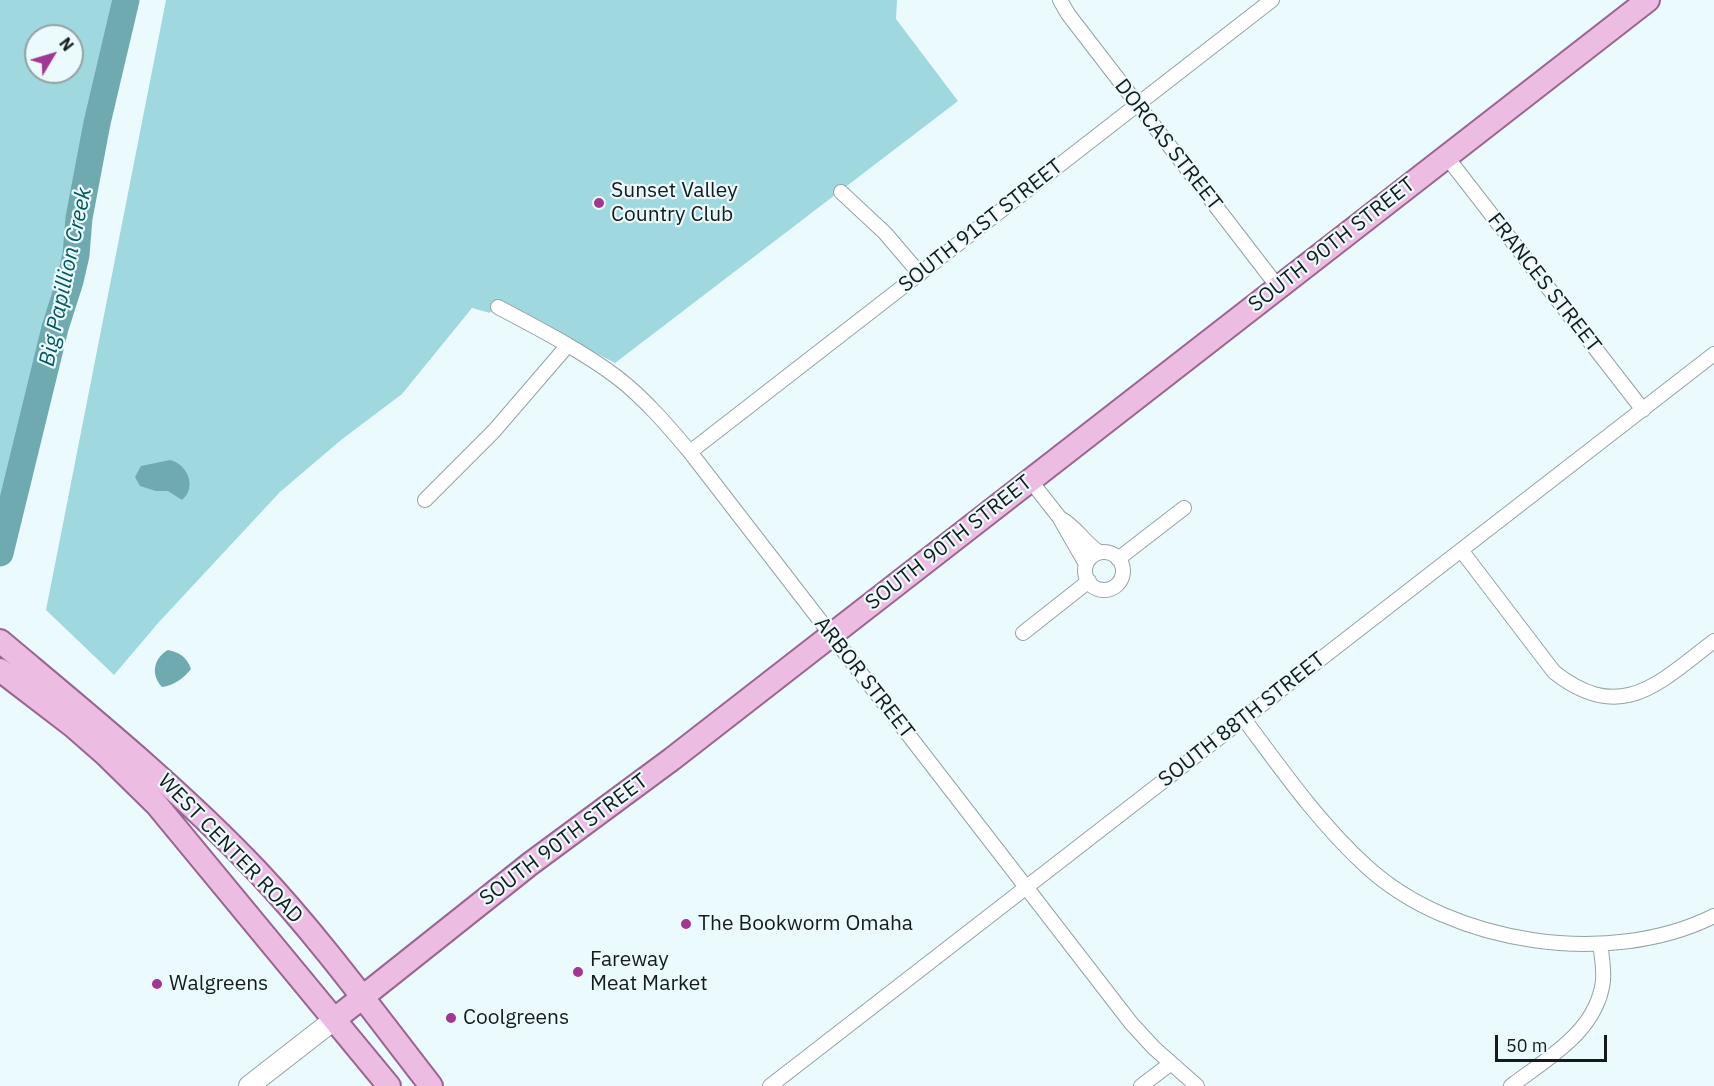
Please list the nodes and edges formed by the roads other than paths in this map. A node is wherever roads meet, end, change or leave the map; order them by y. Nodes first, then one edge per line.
1 (1060, 0) edge
2 (1272, 0) edge
3 (1647, 0) edge
4 (1137, 105) junction
5 (1446, 156) junction
6 (841, 192) dead end
7 (920, 274) junction
8 (1278, 287) junction
9 (498, 307) dead end
10 (568, 345) junction
11 (1714, 354) edge
12 (1642, 410) junction
13 (690, 452) junction
14 (1030, 480) junction
15 (425, 500) dead end
16 (1184, 508) dead end
17 (1059, 517) junction
18 (1461, 550) junction
19 (1099, 552) junction
20 (1118, 559) junction
21 (1086, 564) junction
22 (1089, 581) junction
23 (1023, 633) dead end
24 (831, 635) junction
25 (0, 641) edge
26 (1714, 641) edge
27 (0, 670) edge
28 (75, 716) junction
29 (1244, 719) junction
30 (1027, 886) junction
31 (1714, 916) edge
32 (1600, 944) junction
33 (362, 998) junction
34 (335, 1019) junction
35 (1170, 1064) junction
36 (249, 1086) edge
37 (389, 1086) edge
38 (431, 1086) edge
39 (770, 1086) edge
40 (1141, 1086) edge
41 (1197, 1086) edge
42 (1511, 1086) edge

1 - 4 street, DORCAS STREET
2 - 4 street, SOUTH 91ST STREET
3 - 5 main road, SOUTH 90TH STREET
4 - 7 street, SOUTH 91ST STREET
4 - 8 street, DORCAS STREET
5 - 8 main road, SOUTH 90TH STREET
5 - 12 street, FRANCES STREET
6 - 7 street
7 - 13 street, SOUTH 91ST STREET
8 - 14 main road, SOUTH 90TH STREET
9 - 10 street, ARBOR STREET
10 - 13 street, ARBOR STREET
10 - 15 street
11 - 12 street, SOUTH 88TH STREET
12 - 18 street, SOUTH 88TH STREET
13 - 24 street, ARBOR STREET
14 - 17 street
14 - 24 main road, SOUTH 90TH STREET
16 - 20 street
17 - 19 street
17 - 21 street
18 - 26 street
18 - 29 street, SOUTH 88TH STREET
19 - 20 street
19 - 21 street
20 - 22 street
21 - 22 street
22 - 23 street
24 - 30 street, ARBOR STREET
24 - 33 main road, SOUTH 90TH STREET
25 - 28 main road, WEST CENTER ROAD
27 - 28 main road, WEST CENTER ROAD
28 - 33 main road, WEST CENTER ROAD
28 - 34 main road, WEST CENTER ROAD
29 - 30 street, SOUTH 88TH STREET
29 - 32 street
30 - 35 street, ARBOR STREET
30 - 39 street, SOUTH 88TH STREET
31 - 32 street
32 - 42 street
33 - 34 main road, SOUTH 90TH STREET
33 - 38 main road, WEST CENTER ROAD
34 - 36 main road, SOUTH 90TH STREET
34 - 37 main road, WEST CENTER ROAD
35 - 40 street
35 - 41 street, ARBOR STREET

